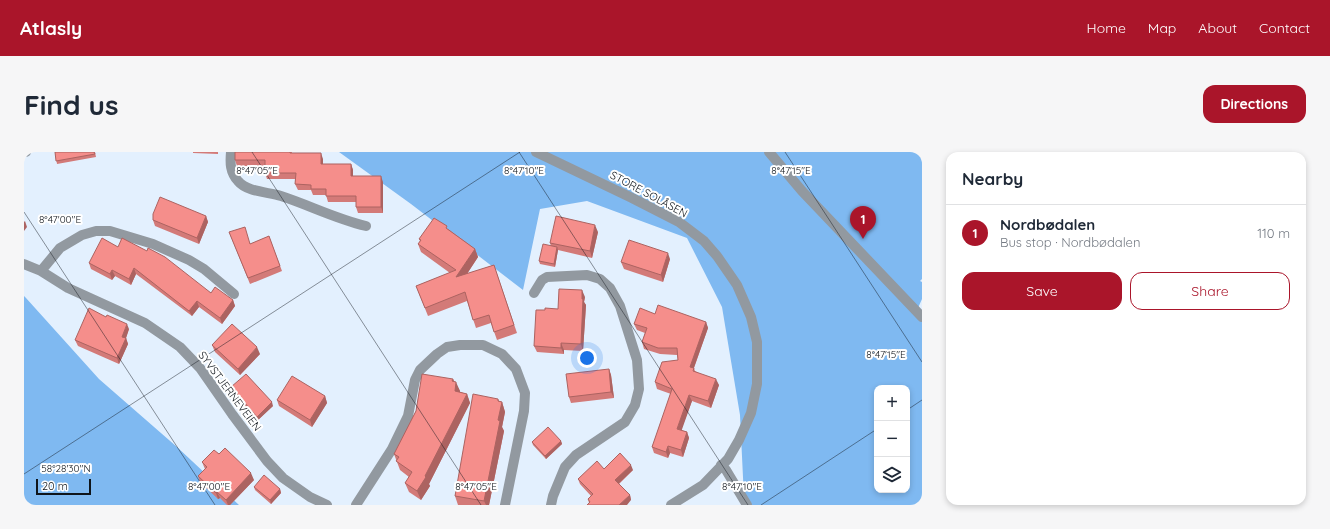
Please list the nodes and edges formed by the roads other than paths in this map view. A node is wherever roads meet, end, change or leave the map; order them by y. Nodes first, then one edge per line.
1 (231, 152) edge
2 (536, 152) edge
3 (769, 152) edge
4 (366, 226) dead end
5 (24, 264) edge
6 (40, 271) junction
7 (534, 293) dead end
8 (234, 294) dead end
9 (921, 313) edge
10 (722, 465) junction
11 (327, 505) edge
12 (356, 505) edge
13 (505, 505) edge
14 (551, 505) edge
15 (671, 505) edge
16 (747, 505) edge

1 - 4 street
2 - 10 street, STORE SOLÅSEN
3 - 9 street
5 - 6 street, SYVSTJERNEVEIEN
6 - 8 street
6 - 11 street, SYVSTJERNEVEIEN
7 - 14 street
10 - 15 street, STORE SOLÅSEN
10 - 16 street
12 - 13 street

